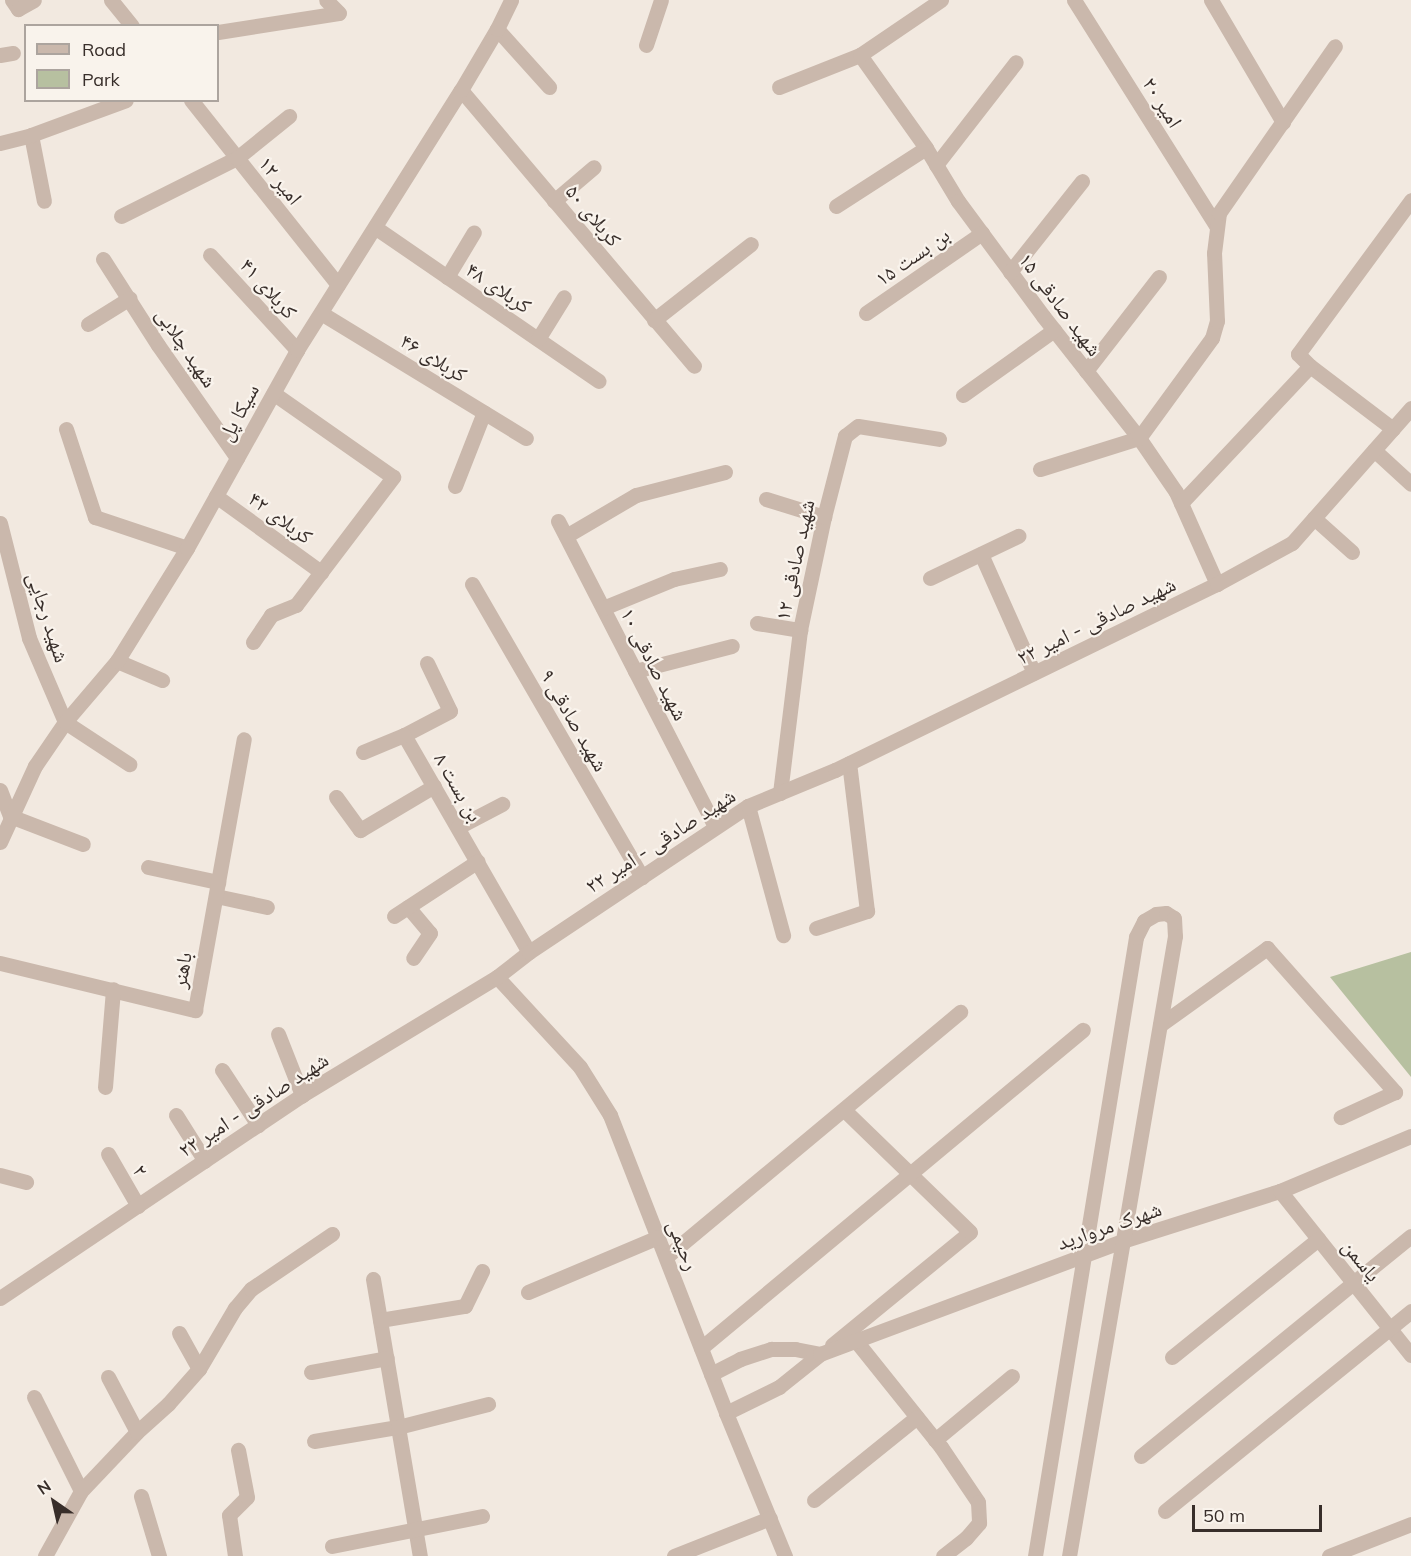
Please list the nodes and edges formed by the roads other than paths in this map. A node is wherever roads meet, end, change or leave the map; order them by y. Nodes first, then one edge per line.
1 (12, 0) edge
2 (34, 0) edge
3 (326, 0) edge
4 (511, 0) edge
5 (662, 0) edge
6 (941, 0) edge
7 (1074, 0) edge
8 (1211, 0) edge
9 (114, 1) edge
10 (131, 24) edge
11 (497, 29) junction
12 (219, 32) edge
13 (646, 45) dead end
14 (1335, 46) dead end
15 (860, 55) junction
16 (1016, 62) dead end
17 (549, 87) dead end
18 (779, 87) dead end
19 (462, 90) junction
20 (121, 102) edge
21 (193, 102) edge
22 (289, 116) dead end
23 (1282, 122) junction
24 (31, 135) junction
25 (0, 143) edge
26 (926, 148) junction
27 (237, 158) junction
28 (936, 165) junction
29 (594, 167) dead end
30 (1082, 181) dead end
31 (1411, 200) edge
32 (44, 201) dead end
33 (554, 201) junction
34 (836, 206) dead end
35 (121, 216) dead end
36 (1217, 227) junction
37 (376, 228) junction
38 (474, 232) dead end
39 (982, 233) junction
40 (751, 244) dead end
41 (210, 255) dead end
42 (103, 259) dead end
43 (1010, 272) junction
44 (447, 277) junction
45 (1158, 277) dead end
46 (338, 285) junction
47 (564, 297) dead end
48 (130, 298) junction
49 (321, 313) junction
50 (866, 313) dead end
51 (654, 320) junction
52 (88, 324) dead end
53 (1054, 330) junction
54 (538, 339) junction
55 (297, 350) junction
56 (694, 366) dead end
57 (1310, 366) junction
58 (1086, 371) junction
59 (599, 381) dead end
60 (273, 393) junction
61 (963, 394) dead end
62 (1411, 408) edge
63 (484, 412) junction
64 (66, 429) dead end
65 (1393, 429) junction
66 (526, 438) dead end
67 (1139, 438) junction
68 (939, 439) dead end
69 (1374, 450) junction
70 (237, 458) junction
71 (1040, 469) dead end
72 (726, 472) dead end
73 (1411, 484) edge
74 (454, 486) dead end
75 (216, 496) junction
76 (766, 499) dead end
77 (1181, 502) junction
78 (824, 517) junction
79 (1314, 518) junction
80 (558, 521) dead end
81 (0, 523) edge
82 (566, 536) junction
83 (1018, 536) dead end
84 (187, 548) junction
85 (1352, 552) dead end
86 (981, 554) junction
87 (720, 569) dead end
88 (321, 572) junction
89 (930, 578) dead end
90 (472, 584) dead end
91 (1217, 584) junction
92 (603, 608) junction
93 (757, 623) dead end
94 (800, 630) junction
95 (253, 642) dead end
96 (732, 646) dead end
97 (117, 660) junction
98 (427, 663) dead end
99 (635, 671) junction
100 (1034, 673) junction
101 (162, 680) dead end
102 (65, 722) junction
103 (404, 735) junction
104 (244, 739) dead end
105 (363, 752) dead end
106 (849, 763) junction
107 (129, 764) dead end
108 (434, 786) junction
109 (0, 790) edge
110 (780, 793) junction
111 (336, 797) dead end
112 (502, 804) dead end
113 (748, 807) junction
114 (10, 816) junction
115 (715, 826) junction
116 (458, 827) junction
117 (0, 842) edge
118 (83, 844) dead end
119 (478, 861) junction
120 (148, 867) dead end
121 (642, 877) junction
122 (217, 889) junction
123 (267, 907) dead end
124 (408, 907) junction
125 (394, 916) dead end
126 (816, 928) dead end
127 (783, 935) dead end
128 (529, 952) junction
129 (413, 958) dead end
130 (0, 963) edge
131 (497, 977) junction
132 (113, 989) junction
133 (960, 1012) dead end
134 (1160, 1025) junction
135 (1083, 1030) dead end
136 (278, 1034) dead end
137 (222, 1070) dead end
138 (105, 1088) dead end
139 (302, 1095) junction
140 (844, 1110) junction
141 (176, 1115) dead end
142 (1341, 1117) dead end
143 (258, 1125) junction
144 (1411, 1136) edge
145 (108, 1154) dead end
146 (204, 1161) junction
147 (0, 1174) edge
148 (911, 1174) junction
149 (26, 1182) dead end
150 (1280, 1191) junction
151 (138, 1206) junction
152 (332, 1234) dead end
153 (1411, 1236) edge
154 (658, 1237) junction
155 (1318, 1239) junction
156 (1122, 1241) junction
157 (1084, 1255) junction
158 (666, 1257) junction
159 (482, 1271) dead end
160 (373, 1279) dead end
161 (1354, 1283) junction
162 (528, 1292) dead end
163 (0, 1298) edge
164 (1411, 1311) edge
165 (380, 1320) junction
166 (1390, 1329) junction
167 (179, 1333) dead end
168 (856, 1341) junction
169 (701, 1348) junction
170 (820, 1354) junction
171 (1411, 1355) edge
172 (1172, 1357) dead end
173 (387, 1358) junction
174 (198, 1369) junction
175 (311, 1372) dead end
176 (711, 1374) junction
177 (1012, 1376) dead end
178 (108, 1377) dead end
179 (33, 1397) dead end
180 (488, 1404) dead end
181 (726, 1413) junction
182 (917, 1417) junction
183 (398, 1427) junction
184 (137, 1432) junction
185 (935, 1440) junction
186 (314, 1441) dead end
187 (238, 1450) dead end
188 (1141, 1456) dead end
189 (81, 1491) junction
190 (141, 1496) dead end
191 (814, 1500) dead end
192 (1165, 1511) dead end
193 (482, 1516) dead end
194 (770, 1518) junction
195 (1411, 1524) edge
196 (416, 1529) junction
197 (332, 1546) dead end
198 (45, 1556) edge
199 (159, 1556) edge
200 (235, 1556) edge
201 (420, 1556) edge
202 (674, 1556) edge
203 (785, 1556) edge
204 (943, 1556) edge
205 (1035, 1556) edge
206 (1069, 1556) edge
207 (1329, 1556) edge

1 - 2 street
3 - 12 street
4 - 11 street, سیکا پل
5 - 13 street
6 - 15 street
7 - 36 street, امیر ۲۰
8 - 23 street
9 - 10 street
11 - 17 street
11 - 19 street, سیکا پل
14 - 23 street
15 - 18 street
15 - 26 street, شهید صادقی ۱۵
16 - 28 street
19 - 33 street, کربلای ۵۰
19 - 37 street, سیکا پل
20 - 24 street
21 - 27 street, امير ۱۲
22 - 27 street
23 - 36 street
24 - 25 street
24 - 32 street
26 - 28 street, شهید صادقی ۱۵
26 - 34 street
27 - 35 street
27 - 46 street, امير ۱۲
28 - 39 street, شهید صادقی ۱۵
29 - 33 street
30 - 43 street
31 - 57 street
33 - 51 street, کربلای ۵۰
36 - 67 street
37 - 44 street, کربلای ۴۸
37 - 46 street, سیکا پل
38 - 44 street
39 - 43 street, شهید صادقی ۱۵
39 - 50 street, بن بست ۱۵
40 - 51 street
41 - 55 street, کربلای ۴۱
42 - 48 street, شهید چلابی
43 - 53 street, شهید صادقی ۱۵
44 - 54 street, کربلای ۴۸
45 - 58 street
46 - 49 street, سیکا پل
47 - 54 street
48 - 52 street
48 - 70 street, شهید چلابی
49 - 55 street, سیکا پل
49 - 63 street, کربلای ۴۶
51 - 56 street, کربلای ۵۰
53 - 58 street, شهید صادقی ۱۵
53 - 61 street
54 - 59 street, کربلای ۴۸
55 - 60 street, سیکا پل
57 - 65 street
57 - 77 street
58 - 67 street, شهید صادقی ۱۵
60 - 70 street, سیکا پل
60 - 88 street
62 - 65 street, شهید صادقی - امیر ۲۲
63 - 66 street, کربلای ۴۶
63 - 74 street
64 - 84 street
65 - 69 street, شهید صادقی - امیر ۲۲
67 - 71 street
67 - 77 street, شهید صادقی ۱۵
68 - 78 street, شهید صادقی ۱۲
69 - 73 street
69 - 79 street, شهید صادقی - امیر ۲۲
70 - 75 street, سیکا پل
72 - 82 street
75 - 84 street, سیکا پل
75 - 88 street, کربلای ۴۲
76 - 78 street
77 - 91 street, شهید صادقی ۱۵
78 - 94 street, شهید صادقی ۱۲
79 - 85 street
79 - 91 street, شهید صادقی - امیر ۲۲
80 - 82 street, شهید صادقی ۱۰
81 - 102 street, شهید رجایی
82 - 92 street, شهید صادقی ۱۰
83 - 86 street
84 - 97 street, سیکا پل
86 - 89 street
86 - 100 street
87 - 92 street
88 - 95 street
90 - 121 street, شهید صادقی ۹
91 - 100 street, شهید صادقی - امیر ۲۲
92 - 99 street, شهید صادقی ۱۰
93 - 94 street
94 - 110 street, شهید صادقی ۱۲
96 - 99 street
97 - 101 street
97 - 102 street, سیکا پل
98 - 103 street
99 - 115 street, شهید صادقی ۱۰
100 - 106 street, شهید صادقی - امیر ۲۲
102 - 107 street
102 - 114 street, سیکا پل
103 - 105 street
103 - 108 street, بن بست ۸
104 - 122 street, باهنر
106 - 110 street, شهید صادقی - امیر ۲۲
106 - 126 street
108 - 111 street
108 - 116 street, بن بست ۸
109 - 114 street
110 - 113 street, شهید صادقی - امیر ۲۲
112 - 116 street
113 - 115 street, شهید صادقی - امیر ۲۲
113 - 127 street
114 - 117 street, سیکا پل
114 - 118 street
115 - 121 street, شهید صادقی - امیر ۲۲
116 - 119 street, بن بست ۸
119 - 124 street
119 - 128 street, بن بست ۸
120 - 122 street
121 - 128 street, شهید صادقی - امیر ۲۲
122 - 123 street
122 - 132 street, باهنر
124 - 125 street
124 - 129 street
128 - 131 street, شهید صادقی - امیر ۲۲
130 - 132 street, باهنر
131 - 139 street, شهید صادقی - امیر ۲۲
131 - 154 street, رحیمی
132 - 138 street
133 - 140 street
134 - 142 street
134 - 156 street
134 - 157 street
135 - 148 street
136 - 139 street
137 - 143 street
139 - 143 street, شهید صادقی - امیر ۲۲
140 - 148 street
140 - 158 street
141 - 146 street
143 - 146 street, شهید صادقی - امیر ۲۲
144 - 150 street, شهرک مروارید
145 - 151 street, ۲
146 - 151 street, شهید صادقی - امیر ۲۲
147 - 149 street
148 - 169 street
148 - 170 street
150 - 155 street, یاسمن
150 - 156 street, شهرک مروارید
151 - 163 street, شهید صادقی - امیر ۲۲
152 - 174 street
153 - 161 street
154 - 158 street, رحیمی
154 - 162 street
155 - 161 street, یاسمن
155 - 172 street
156 - 157 street, شهرک مروارید
156 - 206 street
157 - 168 street, شهرک مروارید
157 - 205 street
158 - 169 street, رحیمی
159 - 165 street
160 - 165 street
161 - 166 street, یاسمن
161 - 188 street
164 - 166 street
165 - 173 street
166 - 171 street, یاسمن
166 - 192 street
167 - 174 street
168 - 170 street, شهرک مروارید
168 - 182 street
169 - 176 street, رحیمی
170 - 176 street, شهرک مروارید
170 - 181 street, شهرک مروارید
173 - 175 street
173 - 183 street
174 - 184 street
176 - 181 street, رحیمی
177 - 185 street
178 - 184 street
179 - 189 street
180 - 183 street
181 - 194 street, رحیمی
182 - 185 street
182 - 191 street
183 - 186 street
183 - 196 street
184 - 189 street
185 - 204 street
187 - 200 street
189 - 198 street
190 - 199 street
193 - 196 street
194 - 202 street
194 - 203 street, رحیمی
195 - 207 street
196 - 197 street
196 - 201 street

